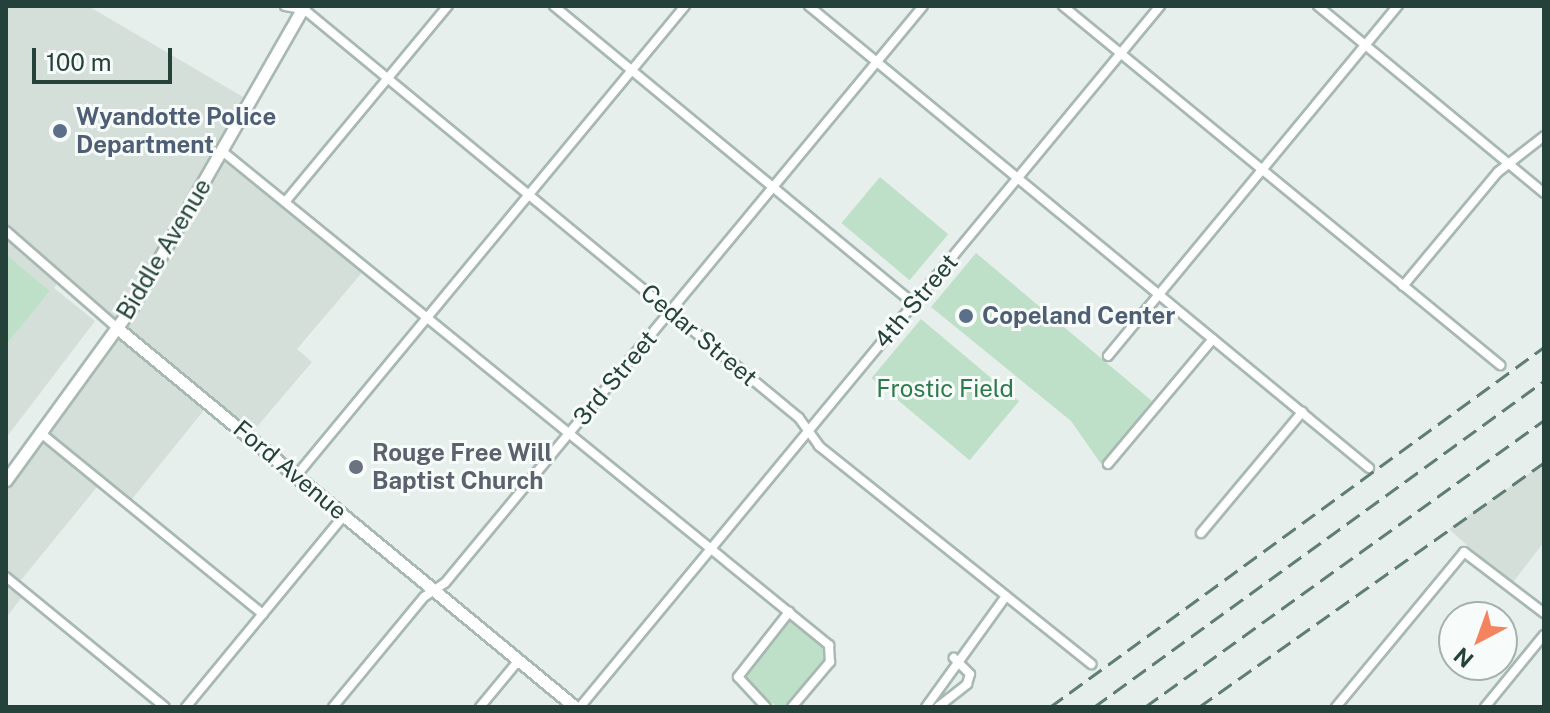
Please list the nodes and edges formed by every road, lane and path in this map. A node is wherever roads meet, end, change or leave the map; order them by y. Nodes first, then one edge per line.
1 (285, 6) edge
2 (448, 6) edge
3 (554, 6) edge
4 (685, 6) edge
5 (809, 6) edge
6 (923, 6) edge
7 (1063, 6) edge
8 (1160, 6) edge
9 (1318, 6) edge
10 (1398, 6) edge
11 (302, 7) edge
12 (1365, 45) junction
13 (1121, 53) junction
14 (877, 62) junction
15 (632, 70) junction
16 (388, 78) junction
17 (1544, 136) edge
18 (222, 151) junction
19 (1509, 163) junction
20 (1262, 170) junction
21 (1018, 178) junction
22 (773, 187) junction
23 (1544, 193) edge
24 (529, 194) junction
25 (285, 202) junction
26 (6, 231) edge
27 (1403, 286) junction
28 (1159, 294) junction
29 (914, 304) junction
30 (670, 311) junction
31 (426, 319) junction
32 (117, 328) junction
33 (1213, 339) junction
34 (1108, 356) dead end
35 (1500, 365) dead end
36 (1302, 412) junction
37 (808, 431) junction
38 (42, 434) junction
39 (567, 435) junction
40 (1108, 464) dead end
41 (1369, 468) dead end
42 (296, 476) junction
43 (6, 480) edge
44 (344, 515) junction
45 (1201, 533) dead end
46 (709, 550) junction
47 (6, 577) edge
48 (434, 590) junction
49 (1006, 596) junction
50 (789, 612) junction
51 (1544, 613) edge
52 (263, 614) junction
53 (1544, 635) edge
54 (954, 658) junction
55 (519, 660) junction
56 (1091, 664) dead end
57 (165, 707) edge
58 (186, 707) edge
59 (333, 707) edge
60 (480, 707) edge
61 (577, 707) edge
62 (766, 707) edge
63 (792, 707) edge
64 (926, 707) edge
65 (938, 707) edge
66 (1336, 707) edge
67 (1485, 707) edge

1 - 11 street
2 - 16 street
3 - 15 street
4 - 15 street
5 - 14 street
6 - 14 street, 3rd Street
7 - 13 street
8 - 13 street, 4th Street
9 - 12 street
10 - 12 street
11 - 16 street, Cedar Street
11 - 18 main road, Biddle Avenue
12 - 19 street
12 - 20 street
13 - 20 street
13 - 21 street, 4th Street
14 - 21 street
14 - 22 street, 3rd Street
15 - 22 street
15 - 24 street
16 - 24 street, Cedar Street
16 - 25 street
17 - 19 street
18 - 25 street
18 - 32 main road, Biddle Avenue
19 - 23 street
19 - 27 street
20 - 27 street
20 - 28 street
21 - 28 street
21 - 29 street, 4th Street
22 - 29 street
22 - 30 street, 3rd Street
24 - 30 street, Cedar Street
24 - 31 street
25 - 31 street
26 - 32 street, Ford Avenue
27 - 35 street
28 - 33 street
28 - 34 street
29 - 37 street, 4th Street
30 - 37 street, Cedar Street
30 - 39 street, 3rd Street
31 - 39 street
31 - 42 street
32 - 38 main road, Biddle Avenue
32 - 42 main road, Ford Avenue
33 - 36 street
33 - 40 street
36 - 41 street
36 - 45 street
37 - 46 street, 4th Street
37 - 49 street, Cedar Street
38 - 43 main road, Biddle Avenue
38 - 52 street
39 - 46 street
39 - 48 street, 3rd Street
42 - 44 main road, Ford Avenue
44 - 48 main road, Ford Avenue
44 - 52 street
46 - 50 street
46 - 61 street, 4th Street
47 - 57 street
48 - 55 main road, Ford Avenue
48 - 59 street, 3rd Street
49 - 54 street
49 - 56 street, Cedar Street
50 - 62 street
50 - 63 street
51 - 66 street
52 - 58 street
53 - 67 street
54 - 64 street
54 - 65 street
55 - 60 street
55 - 61 main road, Ford Avenue

